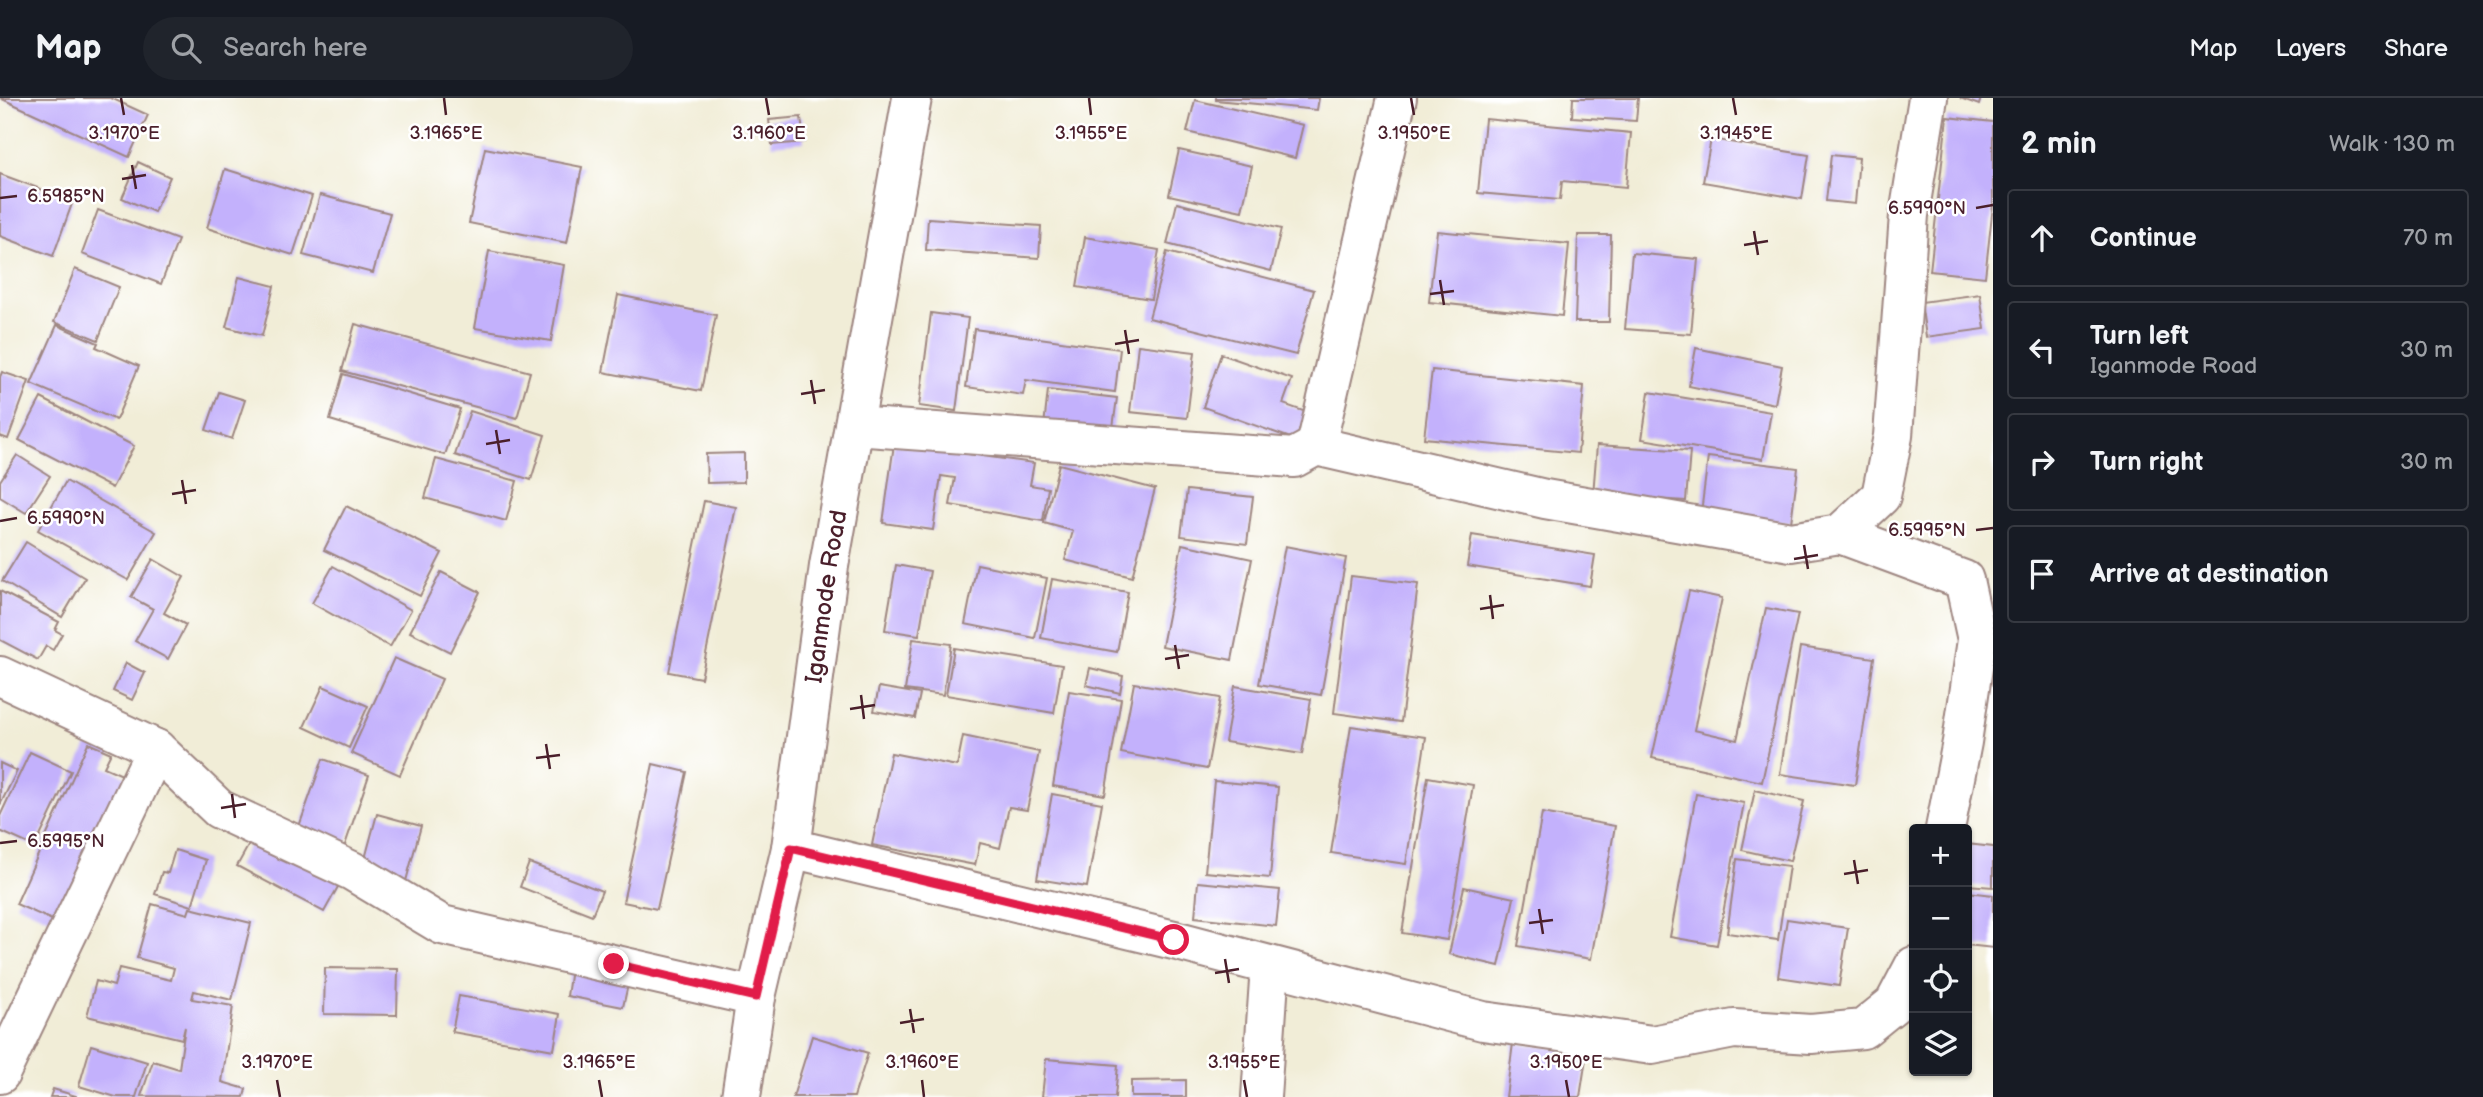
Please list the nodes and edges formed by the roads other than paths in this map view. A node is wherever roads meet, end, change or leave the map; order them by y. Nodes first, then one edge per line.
1 (912, 98) edge
2 (1397, 98) edge
3 (1928, 98) edge
4 (854, 426) junction
5 (1316, 446) junction
6 (1840, 534) junction
7 (0, 676) edge
8 (156, 749) junction
9 (1946, 824) edge
10 (791, 848) junction
11 (1270, 967) junction
12 (1909, 976) edge
13 (756, 997) junction
14 (0, 1074) edge
15 (741, 1097) edge
16 (1261, 1097) edge

1 - 4 street, Iganmode Road
2 - 5 street
3 - 6 street
4 - 5 street
4 - 10 street, Iganmode Road
5 - 6 street
6 - 9 street
7 - 8 street
8 - 13 street
8 - 14 street
10 - 11 street
10 - 13 street, Iganmode Road
11 - 12 street
11 - 16 street
13 - 15 street, Iganmode Road

